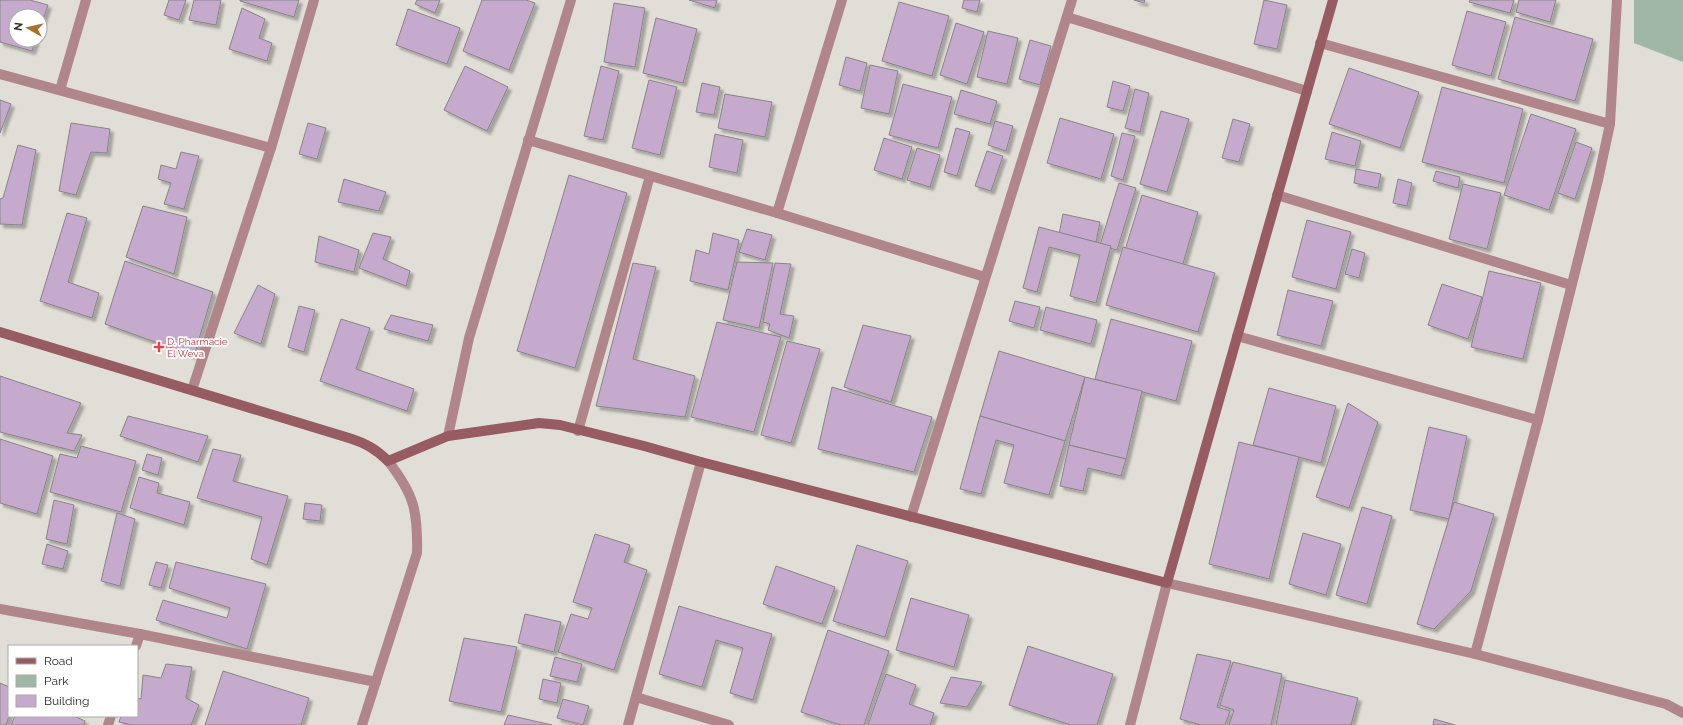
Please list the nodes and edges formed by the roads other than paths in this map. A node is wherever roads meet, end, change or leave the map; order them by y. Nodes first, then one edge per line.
1 (86, 0) edge
2 (314, 0) edge
3 (571, 0) edge
4 (842, 0) edge
5 (1072, 0) edge
6 (1333, 0) edge
7 (1617, 0) edge
8 (1067, 17) junction
9 (1320, 43) junction
10 (0, 74) edge
11 (60, 90) junction
12 (1307, 91) junction
13 (1610, 124) junction
14 (528, 140) junction
15 (271, 148) junction
16 (650, 176) junction
17 (1277, 195) junction
18 (777, 213) junction
19 (985, 277) junction
20 (1571, 285) junction
21 (0, 332) edge
22 (1237, 336) junction
23 (192, 390) junction
24 (1538, 420) junction
25 (578, 430) junction
26 (448, 436) junction
27 (388, 461) junction
28 (701, 462) junction
29 (911, 517) junction
30 (1166, 583) junction
31 (0, 609) edge
32 (140, 634) junction
33 (136, 645) edge
34 (1475, 654) junction
35 (376, 682) junction
36 (636, 697) junction
37 (1683, 713) edge
38 (362, 725) edge
39 (628, 725) edge
40 (728, 725) edge
41 (1130, 725) edge

1 - 11 street
2 - 15 street
3 - 14 street
4 - 18 street
5 - 8 street
6 - 9 main road
7 - 13 street
8 - 12 street
8 - 19 street
9 - 12 main road
9 - 13 street
10 - 11 street
11 - 15 street
12 - 17 main road
13 - 20 street
14 - 16 street
14 - 26 street
15 - 23 street
16 - 18 street
16 - 25 street
17 - 20 street
17 - 22 main road
18 - 19 street
19 - 29 street
20 - 24 street
21 - 23 main road
22 - 24 street
22 - 30 main road
23 - 27 main road
24 - 34 street
25 - 26 main road
25 - 28 main road
26 - 27 main road
27 - 35 street
28 - 29 main road
28 - 36 street
29 - 30 main road
30 - 34 street
30 - 41 street
31 - 32 street
32 - 33 street
32 - 35 street
34 - 37 street
35 - 38 street
36 - 39 street
36 - 40 street

